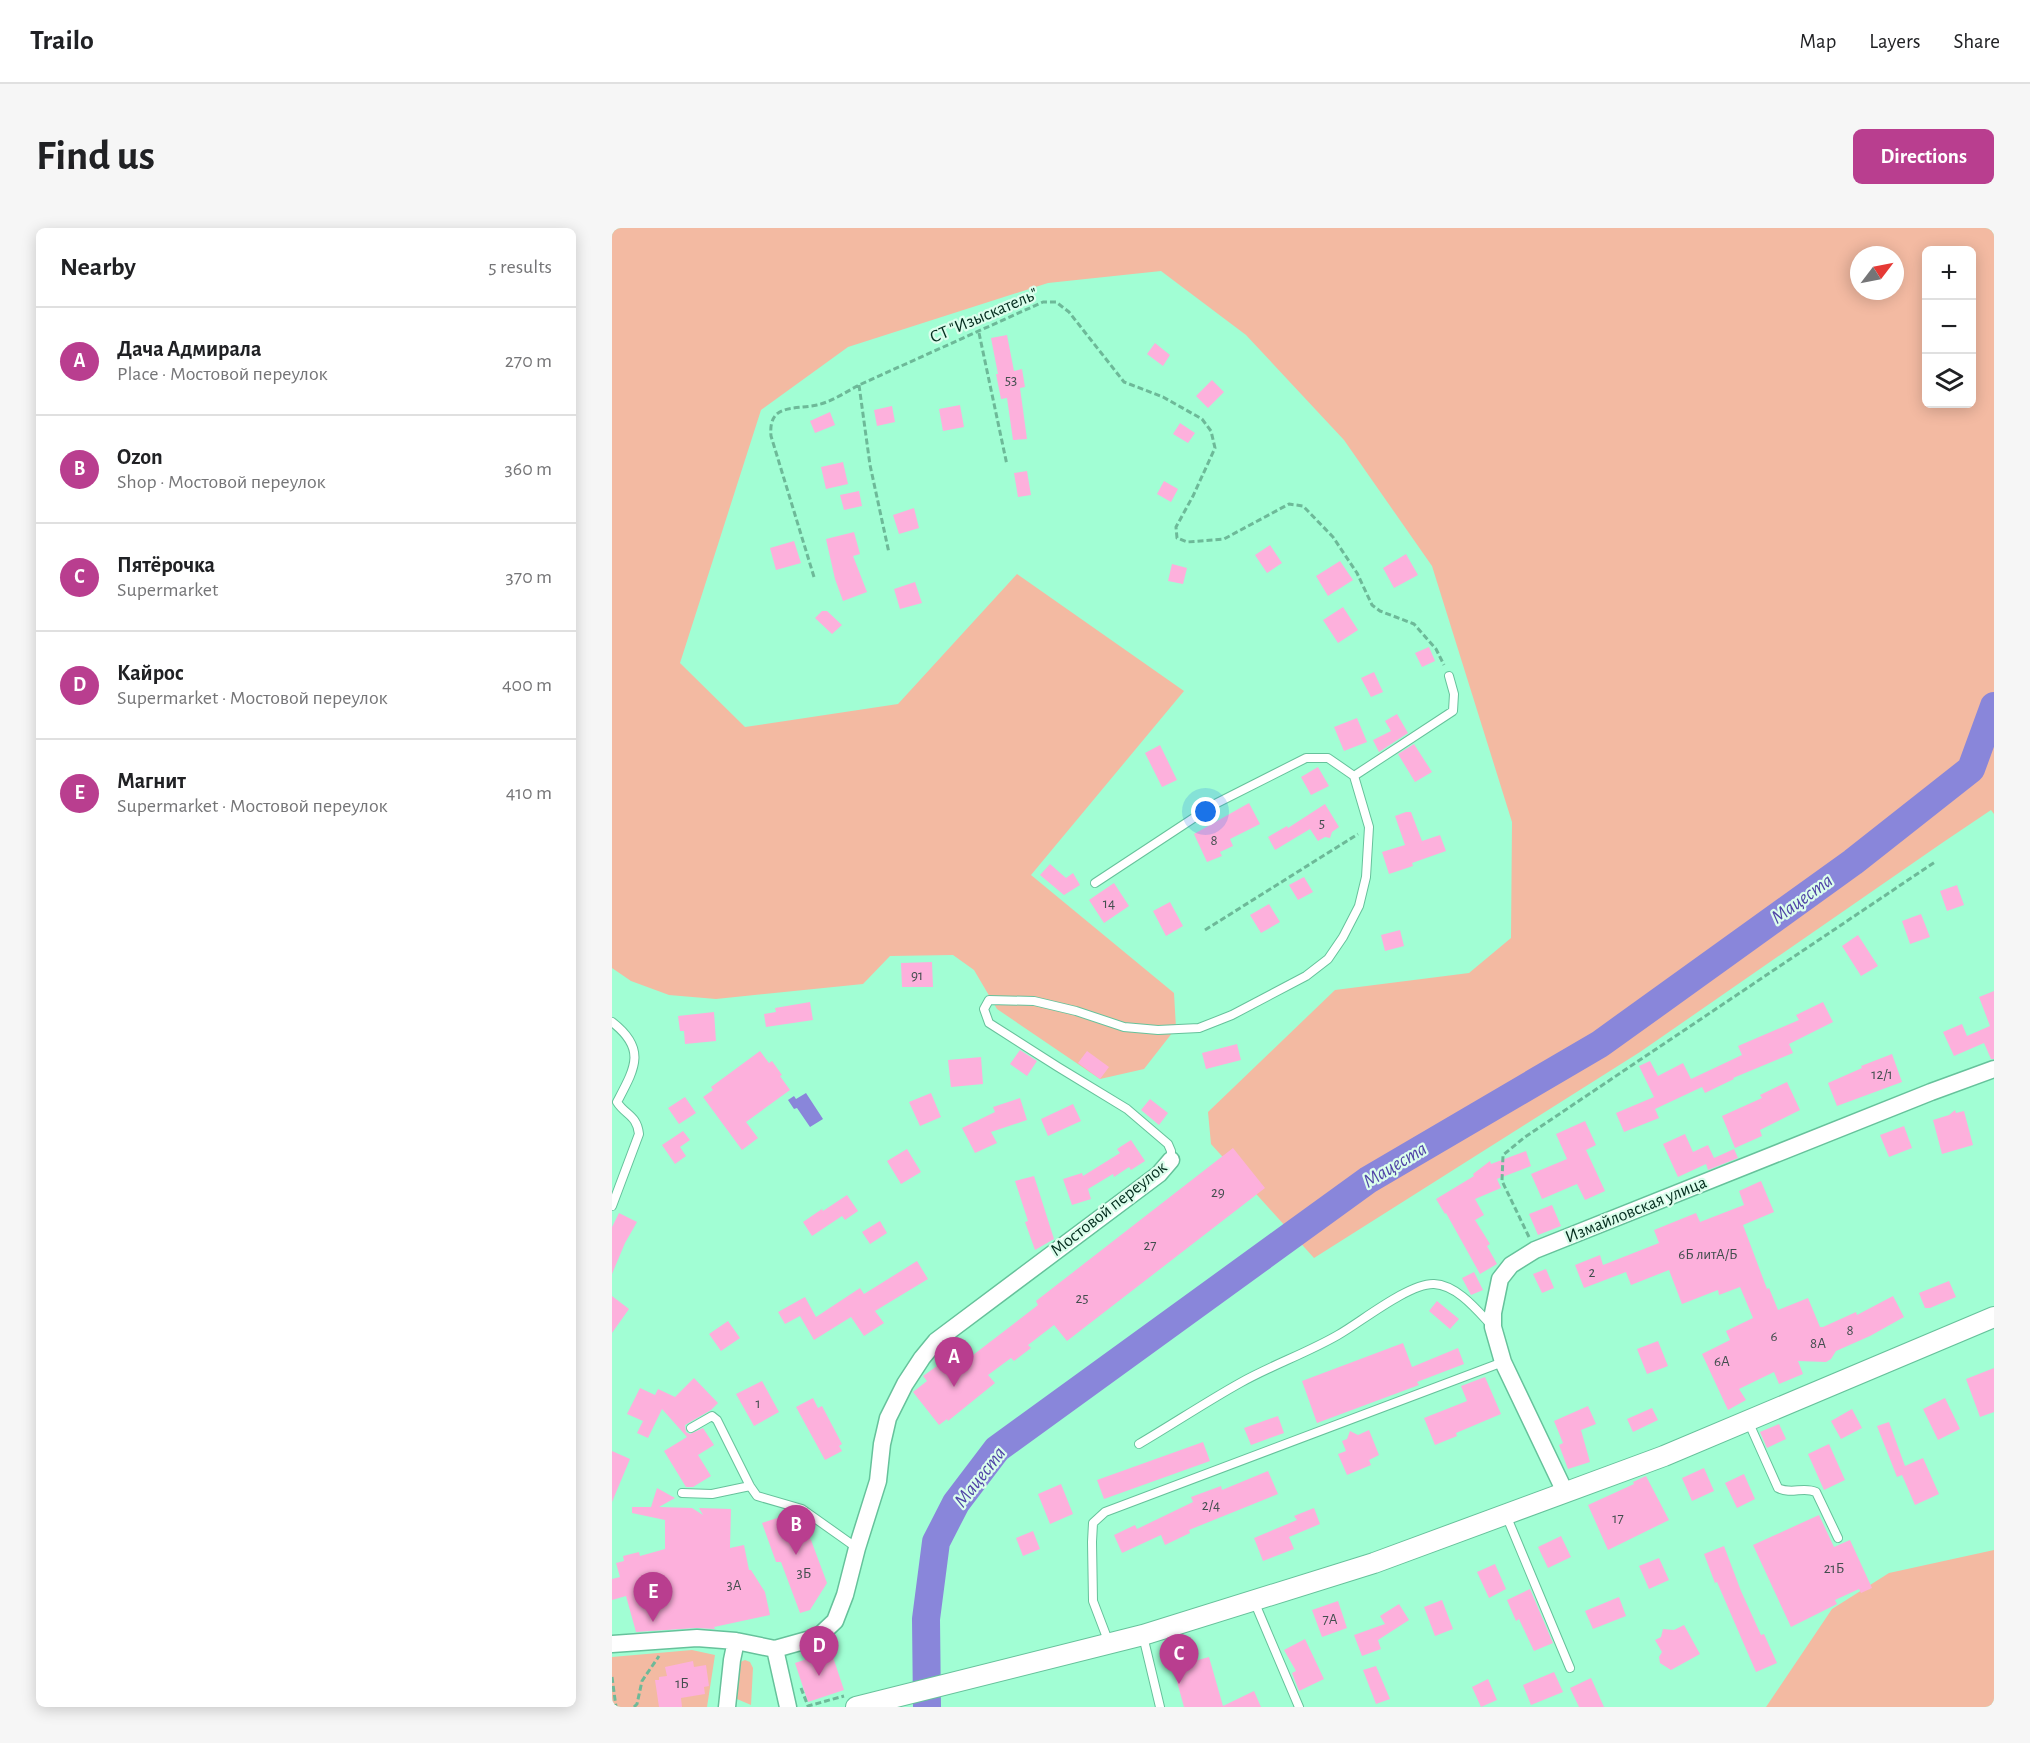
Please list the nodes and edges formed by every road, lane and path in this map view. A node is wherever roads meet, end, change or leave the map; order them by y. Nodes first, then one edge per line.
1 (979, 333) junction
2 (859, 385) junction
3 (1007, 465) dead end
4 (889, 553) dead end
5 (814, 577) dead end
6 (1449, 676) joint
7 (1354, 776) junction
8 (1369, 826) junction
9 (1935, 862) dead end
10 (1095, 883) dead end
11 (1204, 930) dead end
12 (612, 1022) edge
13 (1994, 1069) edge
14 (1171, 1160) joint
15 (612, 1206) edge
16 (1535, 1250) junction
17 (1994, 1317) edge
18 (1493, 1327) junction
19 (1503, 1362) junction
20 (1748, 1421) junction
21 (691, 1428) dead end
22 (1139, 1444) dead end
23 (750, 1486) junction
24 (1565, 1492) junction
25 (682, 1493) dead end
26 (1506, 1515) junction
27 (1838, 1538) dead end
28 (857, 1548) junction
29 (1254, 1601) junction
30 (1143, 1635) junction
31 (660, 1640) junction
32 (736, 1641) junction
33 (1109, 1643) junction
34 (612, 1644) edge
35 (775, 1649) junction
36 (1570, 1668) dead end
37 (612, 1677) edge
38 (800, 1684) dead end
39 (853, 1701) edge
40 (616, 1707) edge
41 (634, 1707) edge
42 (727, 1707) edge
43 (788, 1707) edge
44 (1160, 1707) edge
45 (1299, 1707) edge

1 - 2 path, СТ "Изыскатель"
1 - 3 path
1 - 6 path, СТ "Изыскатель"
2 - 4 path
2 - 5 path, СТ "Изыскатель"
6 - 7 lane
7 - 8 lane
7 - 10 lane
8 - 11 path
8 - 14 lane, Мостовой переулок
9 - 16 path
12 - 15 lane
13 - 16 street, Измайловская улица
14 - 28 street, Мостовой переулок
16 - 18 street, Измайловская улица
17 - 20 street
18 - 19 street, Измайловская улица
18 - 22 lane
19 - 24 street, Измайловская улица
19 - 33 lane
20 - 24 street
20 - 27 lane
21 - 23 lane
23 - 25 lane
23 - 28 lane
24 - 26 street
26 - 29 street
26 - 36 lane
28 - 35 street, Мостовой переулок
29 - 30 street
29 - 45 lane
30 - 33 street
30 - 44 lane
31 - 32 street, Мостовой переулок
31 - 34 street, Мостовой переулок
31 - 41 path
32 - 35 street, Мостовой переулок
32 - 42 street
33 - 39 street
35 - 43 street
37 - 40 path
38 - 39 path

